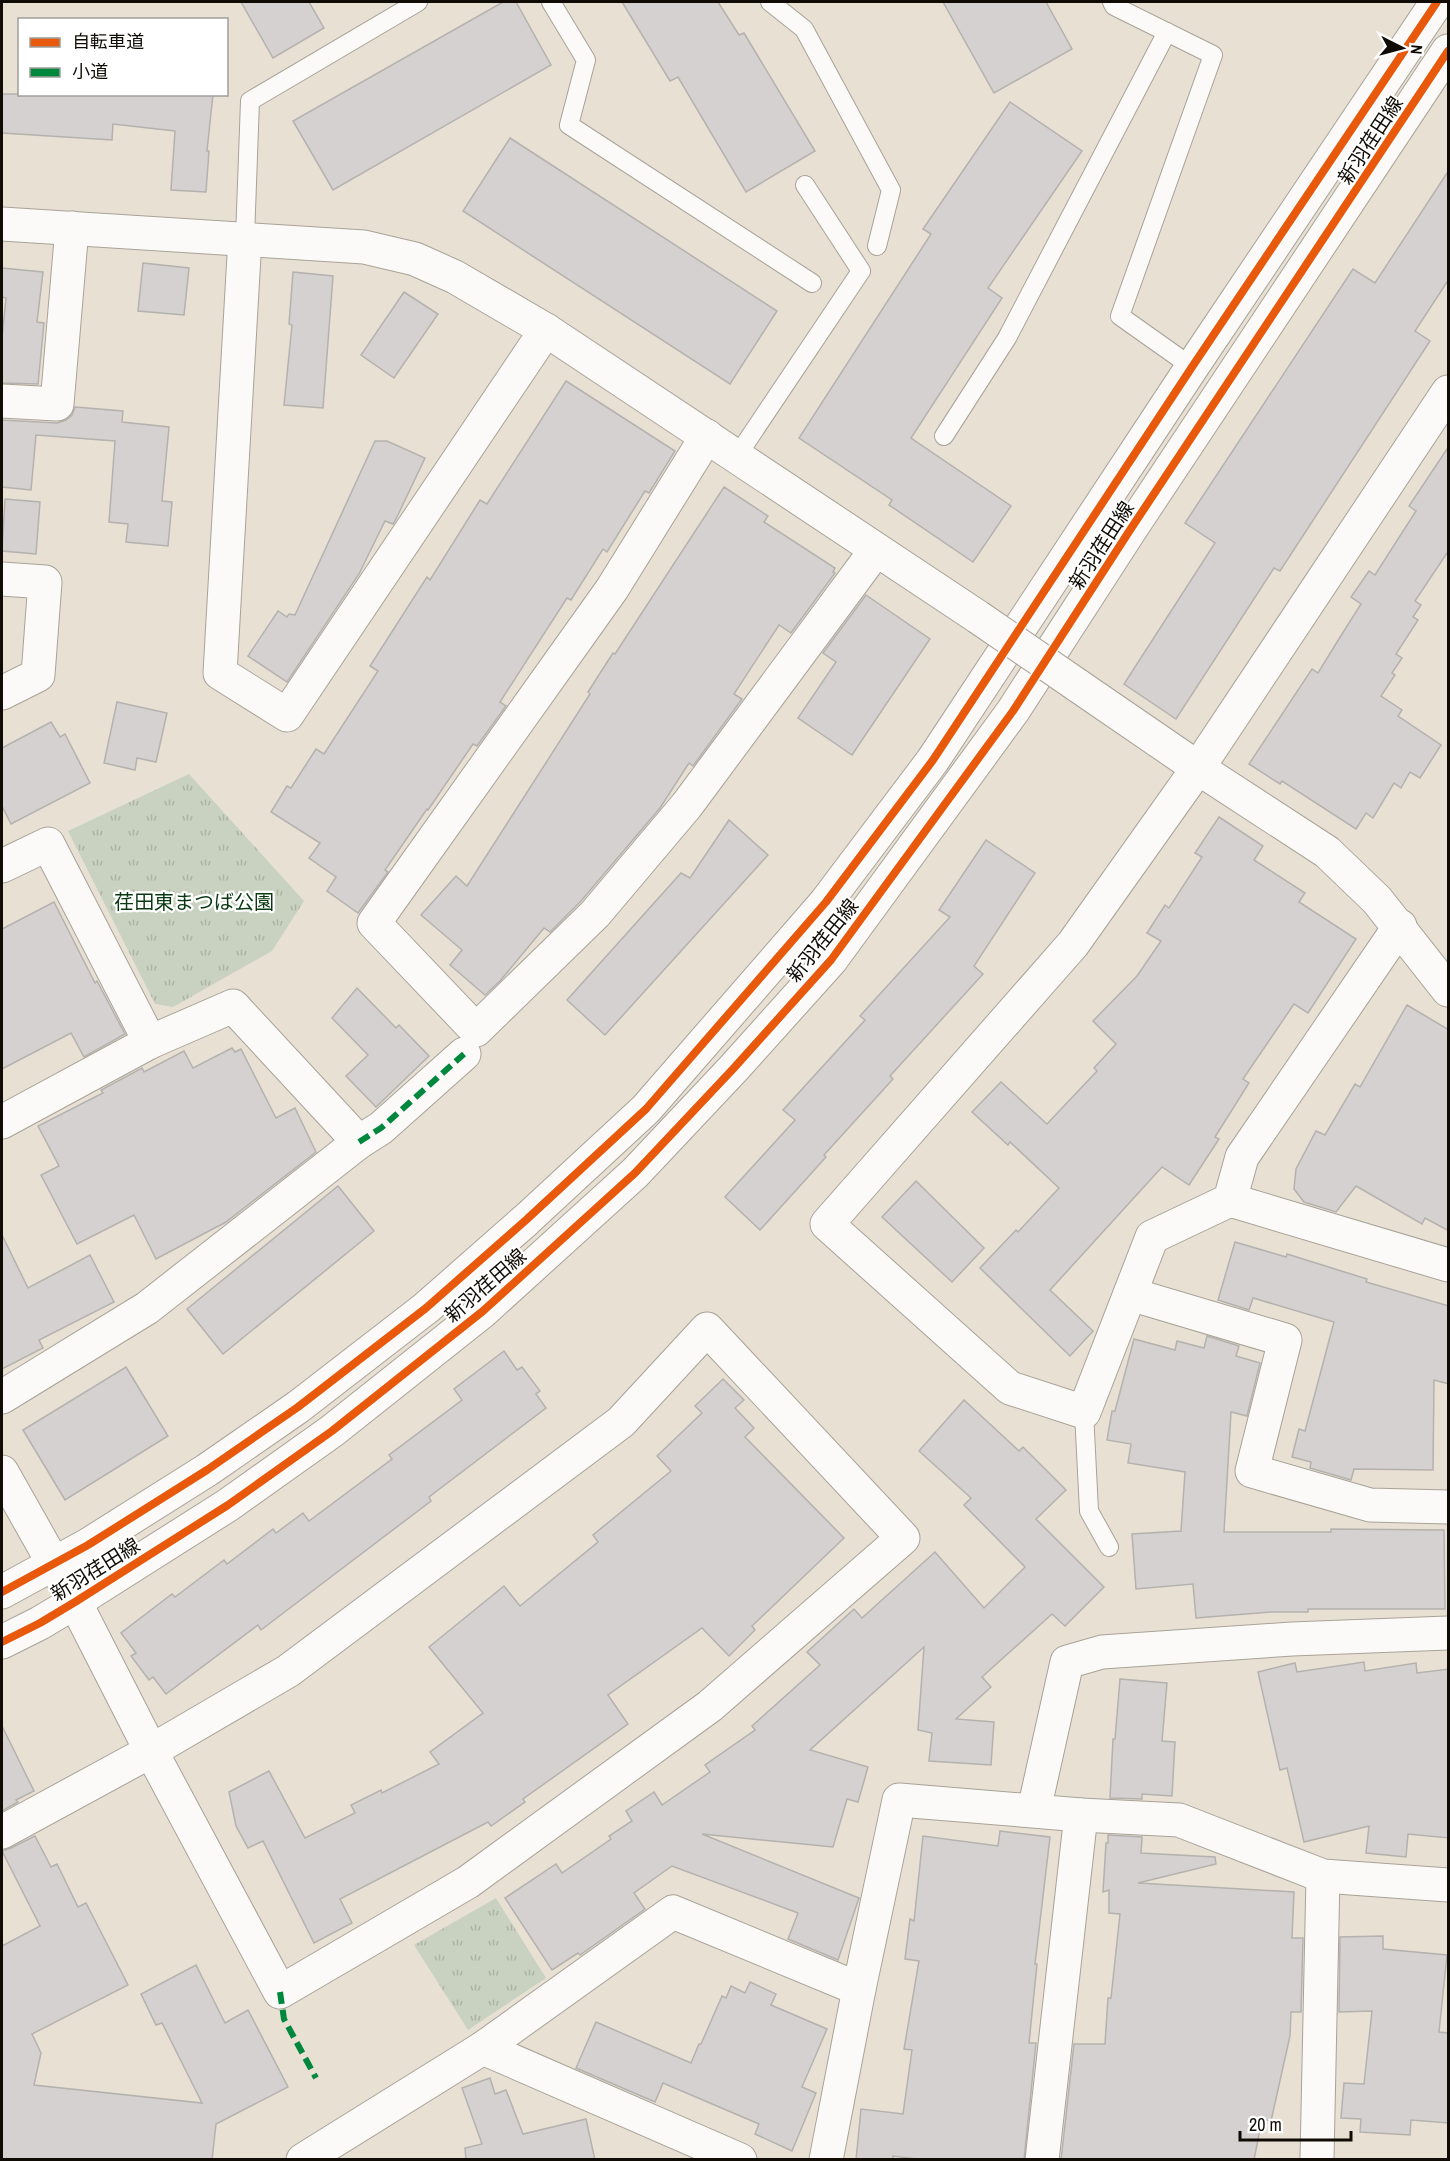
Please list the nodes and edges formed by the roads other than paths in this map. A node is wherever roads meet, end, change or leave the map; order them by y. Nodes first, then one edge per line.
1 (418, 2) edge
2 (551, 2) edge
3 (770, 2) edge
4 (1112, 2) edge
5 (1437, 2) edge
6 (1167, 32) junction
7 (1449, 51) edge
8 (805, 185) dead end
9 (2, 224) edge
10 (72, 228) junction
11 (245, 238) junction
12 (877, 246) dead end
13 (813, 283) dead end
14 (546, 330) junction
15 (1192, 366) junction
16 (1449, 392) edge
17 (2, 401) edge
18 (944, 435) dead end
19 (707, 436) junction
20 (737, 456) junction
21 (876, 550) junction
22 (2, 579) edge
23 (2, 693) edge
24 (1198, 768) junction
25 (2, 866) edge
26 (1400, 926) junction
27 (1449, 990) edge
28 (150, 1042) junction
29 (464, 1054) dead end
30 (2, 1122) edge
31 (359, 1142) junction
32 (1230, 1200) junction
33 (1449, 1265) edge
34 (1130, 1294) junction
35 (2, 1397) edge
36 (1084, 1412) junction
37 (2, 1472) edge
38 (1449, 1507) edge
39 (1109, 1547) dead end
40 (53, 1564) junction
41 (2, 1592) edge
42 (75, 1602) junction
43 (1449, 1633) edge
44 (2, 1642) edge
45 (151, 1751) junction
46 (1034, 1810) junction
47 (1081, 1815) junction
48 (2, 1832) edge
49 (1323, 1876) junction
50 (1449, 1885) edge
51 (859, 1989) junction
52 (483, 2049) junction
53 (1322, 2159) edge
54 (303, 2160) edge
55 (740, 2160) edge
56 (826, 2160) edge
57 (1042, 2160) edge

1 - 11 lane
2 - 13 lane
3 - 12 lane
4 - 6 lane
5 - 15 street, 新羽荏田線
6 - 15 lane
6 - 18 lane
7 - 42 street, 新羽荏田線
8 - 20 lane
9 - 10 street
10 - 11 street
10 - 17 street
11 - 14 street
11 - 14 street
14 - 19 street
15 - 40 street, 新羽荏田線
16 - 24 street
19 - 20 street
19 - 21 street
20 - 21 street
21 - 24 street, bridge
22 - 23 street
24 - 26 street
24 - 36 street
25 - 28 street
26 - 27 street
26 - 32 street
28 - 30 street
28 - 31 street
29 - 31 street
31 - 35 street
32 - 33 street
32 - 34 street
34 - 36 street
34 - 38 street
36 - 39 lane
37 - 40 street
40 - 41 street, 新羽荏田線
40 - 42 street
42 - 44 street, 新羽荏田線
42 - 45 street
43 - 46 street
45 - 45 street
45 - 48 street
46 - 47 street
46 - 51 street
47 - 49 street
47 - 57 street
49 - 50 street
49 - 53 street
51 - 52 street
51 - 56 street
52 - 54 street
52 - 55 street

